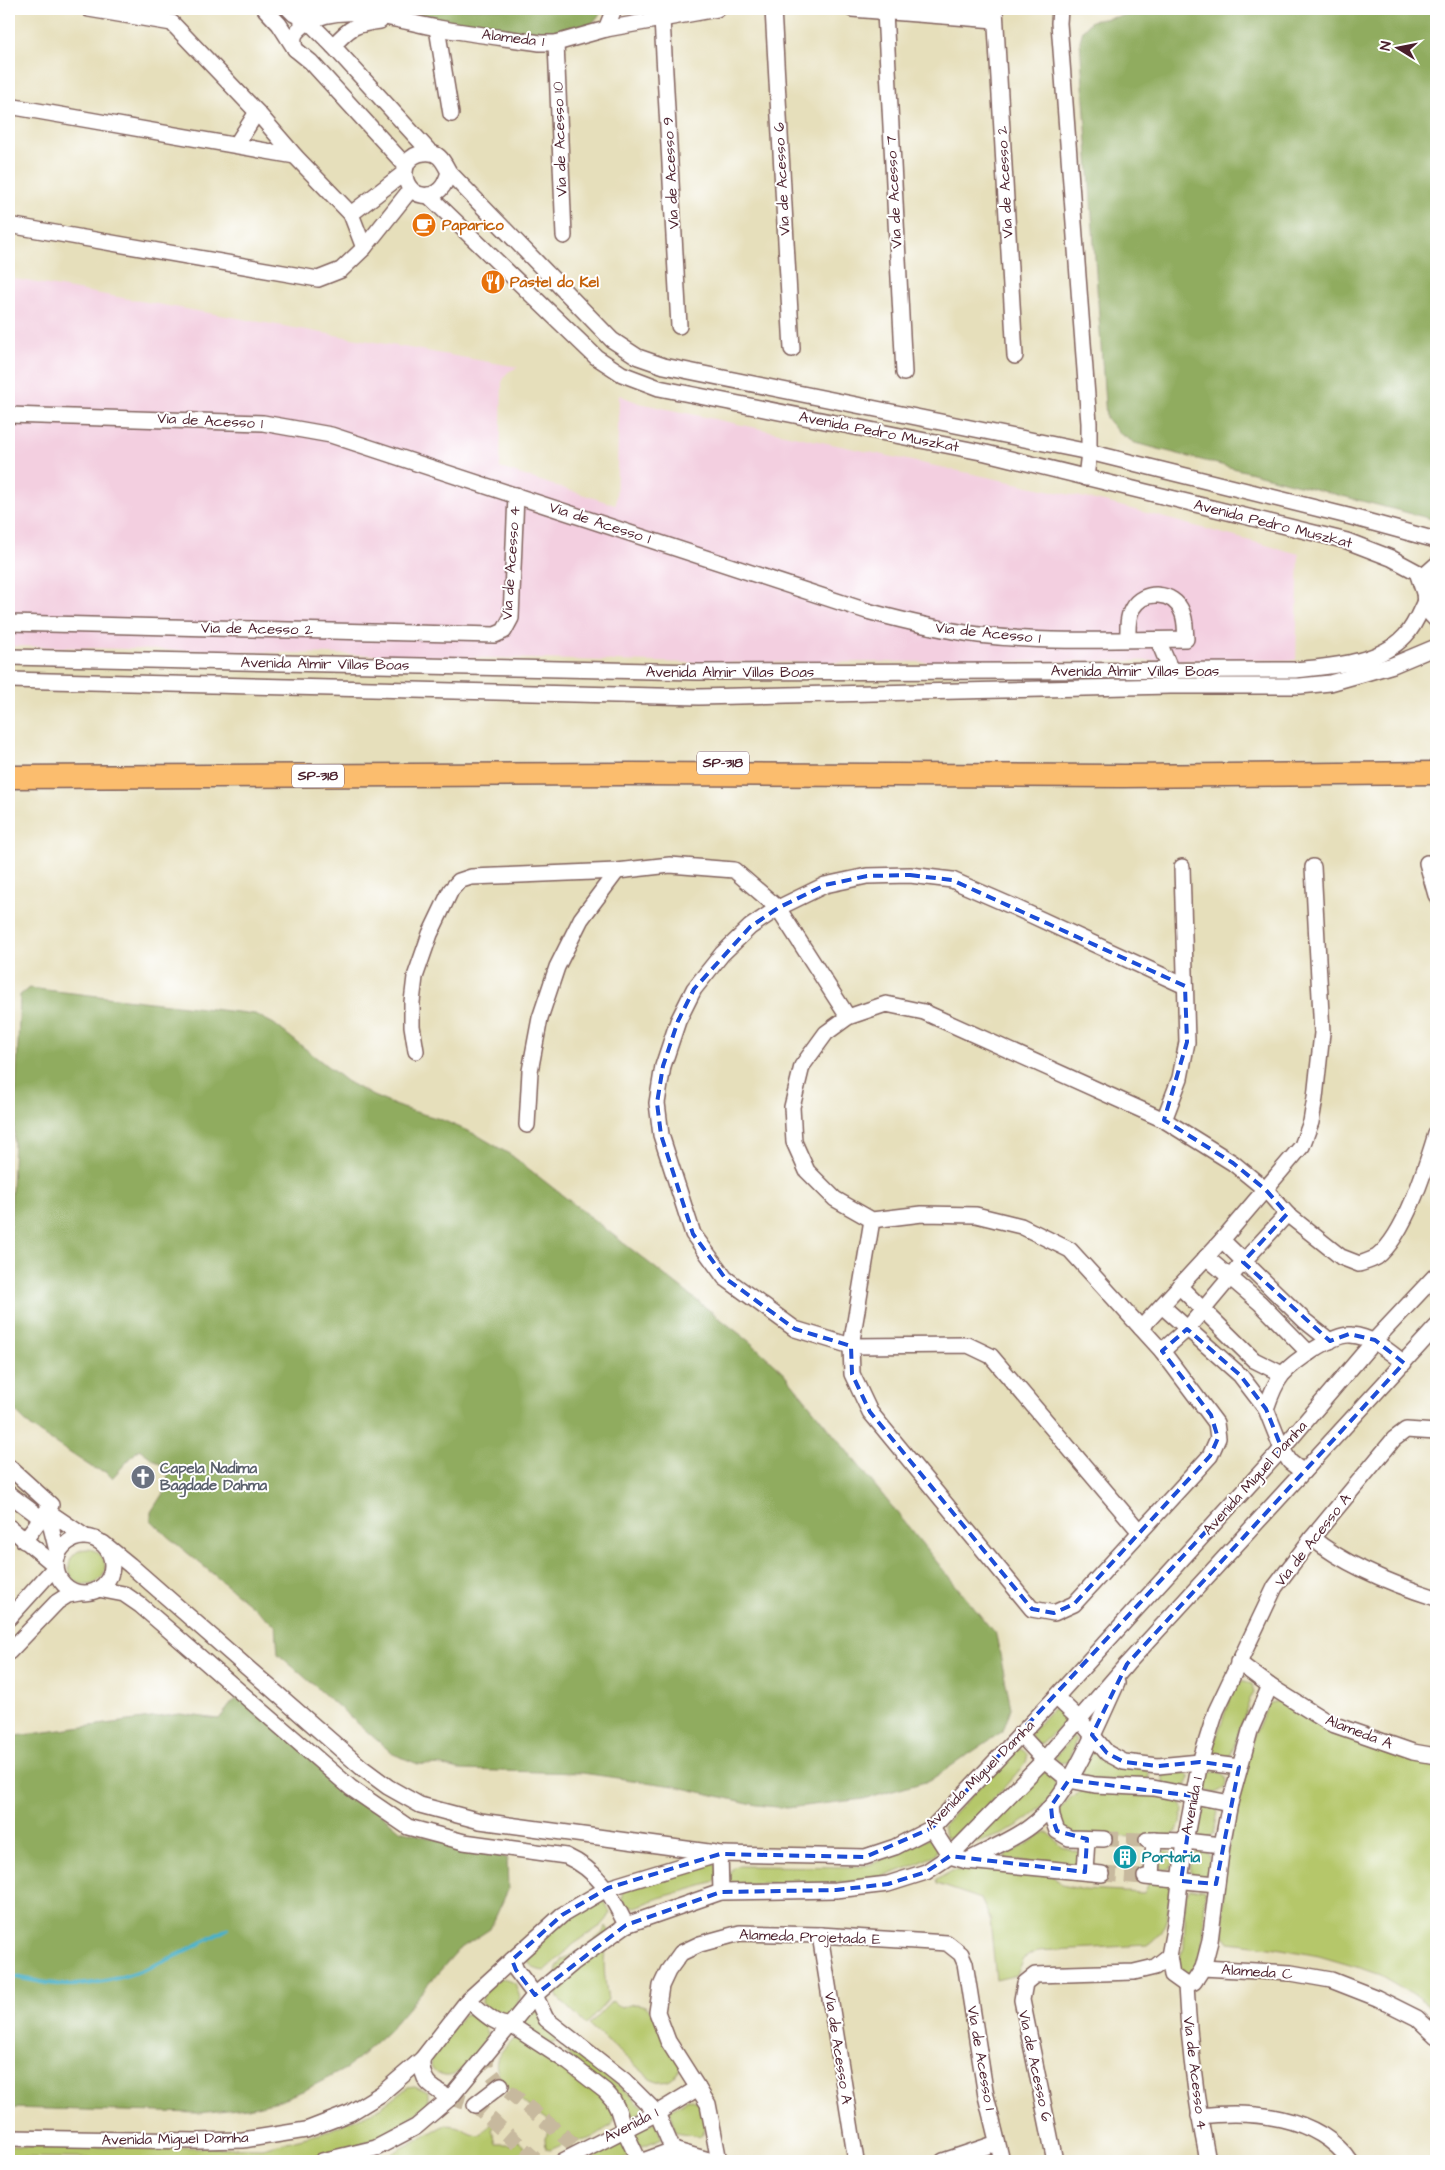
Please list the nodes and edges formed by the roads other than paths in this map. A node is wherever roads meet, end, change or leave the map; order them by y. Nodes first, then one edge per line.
1 (88, 9) edge
2 (265, 9) edge
3 (290, 9) edge
4 (614, 9) edge
5 (717, 9) edge
6 (772, 9) edge
7 (852, 9) edge
8 (1060, 9) edge
9 (885, 12) junction
10 (995, 14) edge
11 (325, 15) junction
12 (397, 19) junction
13 (662, 19) junction
14 (309, 22) junction
15 (437, 28) junction
16 (606, 29) junction
17 (345, 33) junction
18 (556, 43) junction
19 (333, 46) junction
20 (295, 49) junction
21 (9, 106) edge
22 (257, 112) junction
23 (451, 114) dead end
24 (236, 145) junction
25 (430, 152) junction
26 (294, 156) junction
27 (405, 169) junction
28 (449, 172) junction
29 (411, 190) junction
30 (428, 195) junction
31 (351, 214) junction
32 (9, 225) edge
33 (564, 236) dead end
34 (364, 248) junction
35 (680, 326) dead end
36 (792, 348) dead end
37 (1015, 356) dead end
38 (904, 373) dead end
39 (10, 415) edge
40 (1090, 452) junction
41 (1086, 478) junction
42 (516, 495) junction
43 (1436, 540) edge
44 (1436, 566) edge
45 (1424, 598) junction
46 (1436, 620) edge
47 (9, 623) edge
48 (504, 631) joint
49 (1128, 640) junction
50 (1158, 640) junction
51 (1436, 647) edge
52 (9, 657) edge
53 (1170, 679) junction
54 (9, 680) edge
55 (1436, 764) edge
56 (9, 765) edge
57 (1436, 773) edge
58 (9, 777) edge
59 (1427, 863) dead end
60 (1182, 867) dead end
61 (1312, 867) dead end
62 (617, 871) junction
63 (1436, 895) edge
64 (778, 908) junction
65 (1185, 986) junction
66 (848, 1016) junction
67 (416, 1051) dead end
68 (1164, 1120) junction
69 (528, 1125) dead end
70 (1436, 1134) edge
71 (1266, 1190) junction
72 (1287, 1214) junction
73 (872, 1220) junction
74 (1222, 1240) junction
75 (1206, 1257) junction
76 (1243, 1262) junction
77 (1436, 1275) edge
78 (1230, 1278) junction
79 (1179, 1286) junction
80 (1162, 1306) junction
81 (1203, 1311) junction
82 (1436, 1327) edge
83 (1141, 1328) junction
84 (1188, 1329) junction
85 (1375, 1340) junction
86 (1330, 1341) junction
87 (851, 1346) junction
88 (1162, 1352) junction
89 (1309, 1353) junction
90 (1254, 1360) junction
91 (1404, 1363) junction
92 (1282, 1374) junction
93 (1240, 1375) junction
94 (1266, 1409) junction
95 (1436, 1432) edge
96 (1282, 1449) junction
97 (9, 1467) edge
98 (1303, 1472) junction
99 (9, 1494) edge
100 (44, 1514) junction
101 (9, 1527) edge
102 (1140, 1532) junction
103 (84, 1536) junction
104 (1312, 1538) junction
105 (24, 1541) junction
106 (103, 1543) junction
107 (57, 1560) junction
108 (98, 1590) junction
109 (80, 1593) junction
110 (1436, 1598) edge
111 (9, 1618) edge
112 (9, 1652) edge
113 (1238, 1662) junction
114 (1127, 1664) junction
115 (1270, 1686) junction
116 (1056, 1697) junction
117 (1079, 1719) junction
118 (1020, 1734) junction
119 (1092, 1734) junction
120 (1436, 1756) edge
121 (1044, 1760) junction
122 (1200, 1762) junction
123 (1158, 1766) junction
124 (1239, 1767) junction
125 (1069, 1780) junction
126 (1153, 1788) junction
127 (1193, 1796) junction
128 (1230, 1804) junction
129 (1051, 1806) junction
130 (932, 1828) junction
131 (1087, 1839) junction
132 (1104, 1839) tunnel mouth
133 (1184, 1841) junction
134 (1222, 1845) junction
135 (720, 1854) junction
136 (950, 1856) junction
137 (968, 1861) junction
138 (1086, 1872) junction
139 (1102, 1874) tunnel mouth
140 (1181, 1880) junction
141 (1216, 1884) junction
142 (608, 1888) junction
143 (721, 1892) junction
144 (626, 1924) junction
145 (820, 1935) junction
146 (961, 1954) joint
147 (1169, 1956) junction
148 (512, 1960) junction
149 (1203, 1968) junction
150 (1186, 1985) junction
151 (536, 1996) junction
152 (468, 2000) junction
153 (511, 2025) junction
154 (568, 2036) junction
155 (1436, 2036) edge
156 (556, 2055) junction
157 (422, 2059) junction
158 (501, 2085) dead end
159 (698, 2088) junction
160 (450, 2098) junction
161 (475, 2105) dead end
162 (657, 2113) junction
163 (1199, 2116) junction
164 (624, 2129) junction
165 (9, 2138) edge
166 (997, 2143) junction
167 (673, 2150) junction
168 (322, 2161) edge
169 (563, 2161) edge
170 (639, 2161) edge
171 (643, 2161) edge
172 (712, 2161) edge
173 (719, 2161) edge
174 (856, 2161) edge
175 (943, 2161) edge
176 (1002, 2161) edge
177 (1055, 2161) edge
178 (1208, 2161) edge
179 (1350, 2161) edge

1 - 22 street
2 - 20 street
3 - 14 street
4 - 16 street
5 - 13 street, Alameda 1
6 - 36 street, Via de Acesso 6
7 - 9 street
8 - 40 street
9 - 10 street
9 - 38 street, Via de Acesso 7
10 - 37 street, Via de Acesso 2
11 - 12 street, Alameda 1
11 - 14 street, Alameda 1
11 - 17 street
12 - 15 street, Alameda 1
12 - 17 street, Alameda 1
13 - 16 street, Alameda 1
13 - 35 street, Via de Acesso 9
14 - 19 street
14 - 20 street
15 - 18 street, Alameda 1
15 - 23 street
16 - 18 street, Alameda 1
17 - 19 street
18 - 33 street, Via de Acesso 10
19 - 25 street
20 - 27 street
21 - 24 street
22 - 24 street
22 - 26 street
24 - 26 street
25 - 27 street
25 - 28 street
26 - 31 street
27 - 29 street
27 - 31 street
28 - 30 street
28 - 40 street, Avenida Pedro Muszkat
29 - 30 street
29 - 34 street
30 - 41 street, Avenida Pedro Muszkat
31 - 34 street
32 - 34 street
39 - 42 street, Via de Acesso 1
40 - 41 street
40 - 43 street, Avenida Pedro Muszkat
41 - 45 street, Avenida Pedro Muszkat
42 - 48 street, Via de Acesso 4
42 - 49 street, Via de Acesso 1
44 - 45 street, Avenida Almir Villas Boas
45 - 46 street, Avenida Pedro Muszkat
45 - 53 street, Avenida Almir Villas Boas
47 - 48 street, Via de Acesso 2
49 - 50 street, Via de Acesso 1
49 - 50 street, Via de Acesso 1
50 - 53 street
51 - 53 street, Avenida Almir Villas Boas
52 - 53 street, Avenida Almir Villas Boas
53 - 54 street, Avenida Almir Villas Boas
55 - 56 highway, SP-318
57 - 58 highway, SP-318
59 - 63 street
60 - 65 street
61 - 71 street
62 - 64 street
62 - 67 street
62 - 69 street
64 - 65 street
64 - 66 street
64 - 87 street
65 - 68 street
66 - 68 street
66 - 73 street
68 - 71 street
70 - 72 street
71 - 72 street
71 - 74 street
72 - 76 street
73 - 83 street
73 - 87 street
74 - 75 street
74 - 76 street
75 - 78 street
75 - 79 street
76 - 78 street
76 - 86 street
77 - 85 street, Avenida Miguel Damha
78 - 81 street
78 - 89 street
79 - 80 street
79 - 81 street
80 - 83 street
80 - 84 street
81 - 84 street
81 - 90 street
82 - 91 street, Avenida Miguel Damha
83 - 88 street
84 - 88 street
84 - 93 street
85 - 86 street
85 - 91 street
85 - 96 street, Avenida Miguel Damha
86 - 89 street
87 - 102 street
87 - 102 street
88 - 102 street
89 - 92 street
90 - 92 street
90 - 93 street
91 - 98 street, Avenida Miguel Damha
92 - 94 street
93 - 94 street
94 - 96 street
95 - 104 street, Via de Acesso A
96 - 98 street
96 - 116 street, Avenida Miguel Damha
97 - 100 street
98 - 114 street, Avenida Miguel Damha
99 - 100 street
100 - 103 street
100 - 105 street
100 - 107 street
101 - 105 street
103 - 106 street
103 - 107 street
104 - 110 street
104 - 113 street, Via de Acesso A
105 - 107 street
106 - 108 street
106 - 135 street
107 - 109 street
107 - 111 street
108 - 109 street
108 - 142 street
109 - 112 street
113 - 115 street, Alameda A
113 - 122 street, Avenida 1
114 - 117 street, Avenida Miguel Damha
114 - 119 street
115 - 120 street, Alameda A
115 - 124 street
116 - 117 street
116 - 118 street, Avenida Miguel Damha
117 - 119 street
117 - 121 street, Avenida Miguel Damha
118 - 121 street
118 - 130 street, Avenida Miguel Damha
119 - 123 street
119 - 125 street
121 - 125 street
121 - 136 street, Avenida Miguel Damha
122 - 123 street
122 - 124 street
122 - 127 street, Avenida 1
123 - 126 street
124 - 128 street
125 - 126 street
125 - 129 street
126 - 127 street
127 - 128 street
127 - 133 street, Avenida 1
128 - 134 street
129 - 131 street
129 - 137 street
130 - 135 street, Avenida Miguel Damha
130 - 136 street
131 - 132 street
131 - 138 street
133 - 134 street
133 - 140 street, Avenida 1
133 - 140 street
134 - 141 street
135 - 142 street, Avenida Miguel Damha
135 - 143 street
136 - 137 street
136 - 143 street, Avenida Miguel Damha
137 - 138 street
138 - 139 street
140 - 141 street
140 - 147 street, Avenida 1
141 - 149 street
142 - 144 street
142 - 148 street, Avenida Miguel Damha
143 - 144 street, Avenida Miguel Damha
144 - 151 street, Avenida Miguel Damha
145 - 146 street, Alameda Projetada E
145 - 159 street, Alameda Projetada E
145 - 174 street, Via de Acesso A
146 - 166 street, Via de Acesso 1
147 - 150 street
147 - 177 street, Via de Acesso 6
148 - 151 street
148 - 152 street, Avenida Miguel Damha
149 - 150 street, Alameda C
149 - 155 street, Alameda C
150 - 163 street, Via de Acesso 4
151 - 153 street, Avenida Miguel Damha
151 - 154 street
152 - 153 street
152 - 157 street, Avenida Miguel Damha
153 - 156 street
153 - 160 street, Avenida Miguel Damha
154 - 156 street
154 - 162 street
156 - 164 street
157 - 160 street
157 - 165 street, Avenida Miguel Damha
158 - 161 street
159 - 162 street, Avenida 1
159 - 173 street
160 - 168 street, Avenida Miguel Damha
162 - 164 street, Avenida 1
162 - 167 street
163 - 178 street, Via de Acesso 4
163 - 179 street
164 - 169 street, Avenida 1
164 - 170 street
166 - 175 street
166 - 176 street, Via de Acesso 1
167 - 171 street
167 - 172 street

